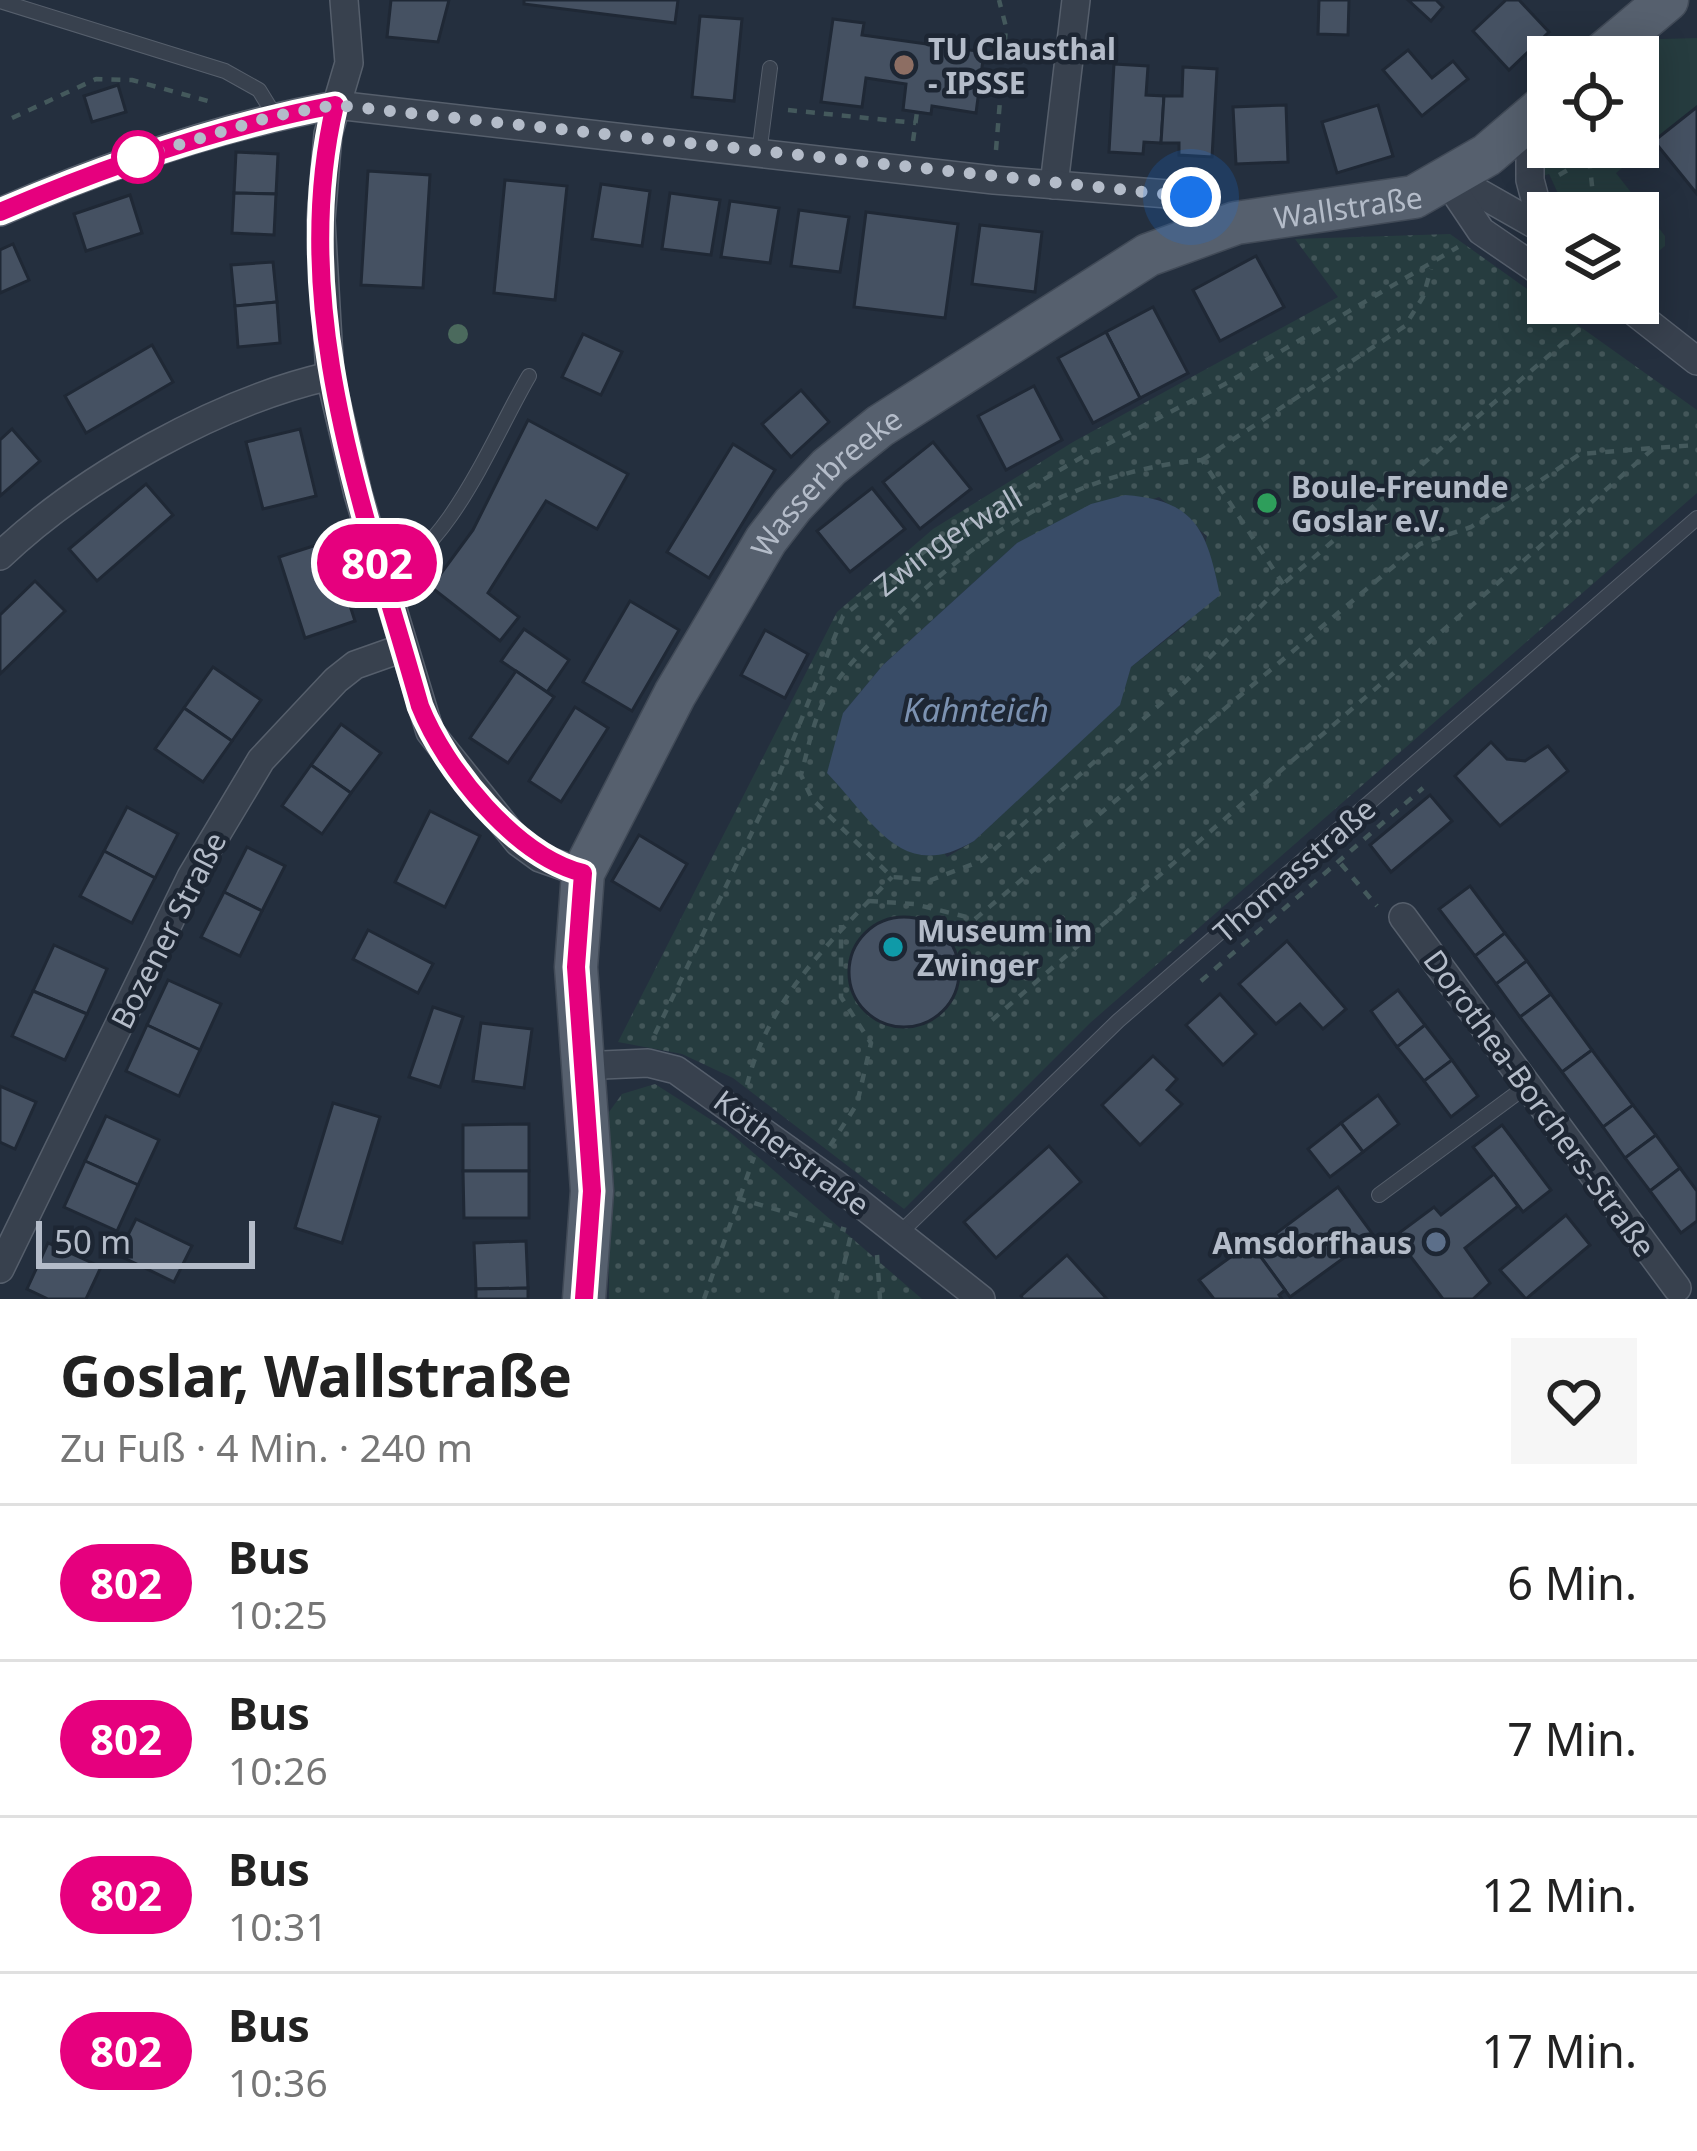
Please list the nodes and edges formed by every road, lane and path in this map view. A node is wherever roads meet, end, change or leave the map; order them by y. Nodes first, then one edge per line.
1 (344, 0) edge
2 (999, 0) edge
3 (1076, 0) edge
4 (1667, 0) edge
5 (0, 2) edge
6 (1624, 36) edge
7 (770, 68) dead end
8 (335, 105) junction
9 (764, 110) junction
10 (917, 112) dead end
11 (274, 116) junction
12 (12, 118) dead end
13 (1527, 120) edge
14 (916, 123) junction
15 (226, 130) junction
16 (913, 143) dead end
17 (759, 154) junction
18 (994, 180) junction
19 (1451, 180) junction
20 (1054, 185) junction
21 (0, 212) edge
22 (1527, 220) edge
23 (1213, 229) junction
24 (1481, 231) junction
25 (1527, 263) edge
26 (1432, 266) junction
27 (1590, 324) edge
28 (1640, 324) edge
29 (1697, 361) edge
30 (330, 376) junction
31 (529, 376) dead end
32 (1697, 445) edge
33 (1654, 448) junction
34 (1202, 460) junction
35 (1697, 518) edge
36 (0, 556) edge
37 (381, 578) junction
38 (1283, 584) junction
39 (403, 648) junction
40 (1427, 784) dead end
41 (1342, 864) junction
42 (583, 873) junction
43 (892, 877) junction
44 (869, 901) junction
45 (1403, 917) joint
46 (842, 925) junction
47 (1194, 986) dead end
48 (992, 1020) dead end
49 (648, 1063) junction
50 (580, 1066) junction
51 (1528, 1085) junction
52 (740, 1112) junction
53 (764, 1132) junction
54 (815, 1169) junction
55 (1379, 1195) dead end
56 (736, 1198) junction
57 (860, 1202) junction
58 (852, 1232) junction
59 (900, 1232) junction
60 (0, 1269) edge
61 (1681, 1286) edge
62 (584, 1299) edge
63 (704, 1299) edge
64 (836, 1299) edge
65 (981, 1299) edge

1 - 8 street
2 - 18 path
3 - 20 street
4 - 6 main road
5 - 11 lane
7 - 9 lane
8 - 11 street
8 - 17 street
8 - 30 street
9 - 14 path
9 - 17 lane
10 - 14 path
11 - 15 street
12 - 15 path
13 - 19 main road
14 - 16 path
15 - 21 street
17 - 18 street
18 - 20 street
19 - 22 street, Wallstraße
19 - 23 main road, Wallstraße
19 - 24 street, Wallstraße
20 - 23 street
23 - 42 main road, Wasserbreeke
24 - 25 street, Wallstraße
24 - 26 path, Zwingerwall
26 - 34 path
26 - 49 path, Zwingerwall
27 - 38 path
28 - 29 street
30 - 36 street
30 - 37 street
31 - 37 lane
32 - 33 path
33 - 44 path
33 - 48 path
34 - 38 path
34 - 43 path
35 - 59 lane, Thomasstraße
37 - 39 street
38 - 43 path
39 - 42 street
39 - 60 street, Bozener Straße
40 - 41 path
41 - 45 path
41 - 47 path
42 - 50 main road
43 - 44 path
44 - 46 path
45 - 51 street, Dorothea-Borchers-Straße
46 - 52 path
46 - 54 path
49 - 50 street, Kötherstraße
49 - 52 street, Kötherstraße
50 - 62 main road
51 - 55 lane
51 - 61 street, Dorothea-Borchers-Straße
52 - 53 street, Kötherstraße
53 - 54 street, Kötherstraße
53 - 56 path
54 - 57 street, Kötherstraße
56 - 58 path
56 - 63 path
57 - 58 path
57 - 59 street, Kötherstraße
58 - 64 path
59 - 65 street, Kötherstraße

